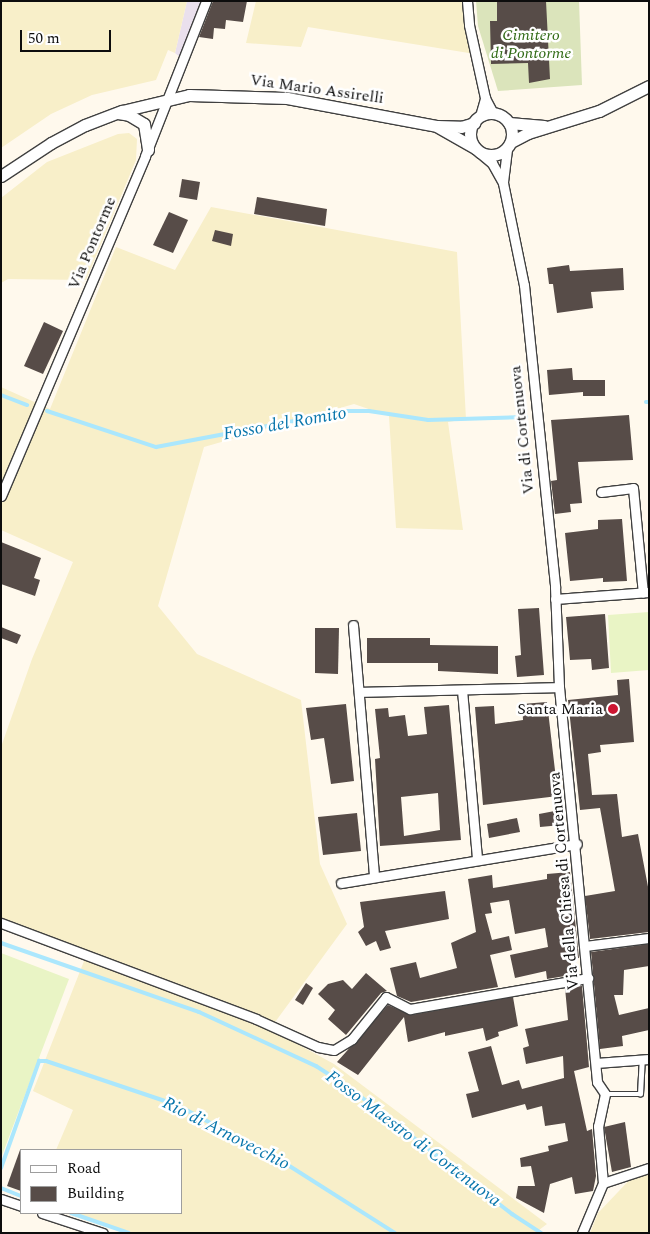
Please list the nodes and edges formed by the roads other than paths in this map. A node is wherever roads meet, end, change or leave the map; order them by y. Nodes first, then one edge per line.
1 (206, 1) edge
2 (467, 1) edge
3 (649, 86) edge
4 (167, 98) junction
5 (485, 98) junction
6 (493, 113) junction
7 (114, 114) junction
8 (477, 119) junction
9 (509, 123) junction
10 (437, 126) junction
11 (548, 127) junction
12 (509, 145) junction
13 (148, 150) junction
14 (478, 150) junction
15 (1, 176) edge
16 (503, 183) junction
17 (601, 492) dead end
18 (1, 496) edge
19 (646, 593) edge
20 (555, 599) junction
21 (353, 625) dead end
22 (559, 682) junction
23 (462, 690) junction
24 (360, 692) junction
25 (577, 844) junction
26 (477, 859) junction
27 (374, 877) junction
28 (341, 884) dead end
29 (1, 923) edge
30 (649, 938) edge
31 (586, 946) junction
32 (588, 978) junction
33 (645, 1059) edge
34 (596, 1063) junction
35 (605, 1094) junction
36 (649, 1168) edge
37 (603, 1183) junction
38 (1, 1199) edge
39 (20, 1206) edge
40 (45, 1214) edge
41 (103, 1233) edge
42 (582, 1233) edge

1 - 4 street, Via Pontorme
2 - 5 street
3 - 11 street
4 - 7 street, Via Mario Assirelli
4 - 10 street, Via Mario Assirelli
4 - 13 street, Via Pontorme
5 - 6 street
5 - 8 street
6 - 8 street
6 - 9 street
7 - 13 street
7 - 15 street, Via Mario Assirelli
8 - 10 street
8 - 14 street
9 - 11 street
9 - 12 street, Via di Cortenuova
10 - 14 street
11 - 12 street
12 - 14 street
12 - 16 street, Via di Cortenuova
13 - 18 street, Via Pontorme
14 - 16 street, Via di Cortenuova
16 - 20 street, Via di Cortenuova
17 - 19 street
19 - 20 street
20 - 22 street, Via di Cortenuova
21 - 24 street
22 - 23 street
22 - 25 street, Via della Chiesa di Cortenuova
23 - 24 street
23 - 26 street
24 - 27 street
25 - 26 street
25 - 31 street, Via della Chiesa di Cortenuova
26 - 27 street
27 - 28 street
29 - 32 street
30 - 31 street
31 - 32 street, Via della Chiesa di Cortenuova
32 - 34 street, Via della Chiesa di Cortenuova
33 - 34 street
33 - 35 lane
34 - 35 street, Via della Chiesa di Cortenuova
35 - 37 street
36 - 37 street
37 - 42 street
38 - 39 street
40 - 41 street

